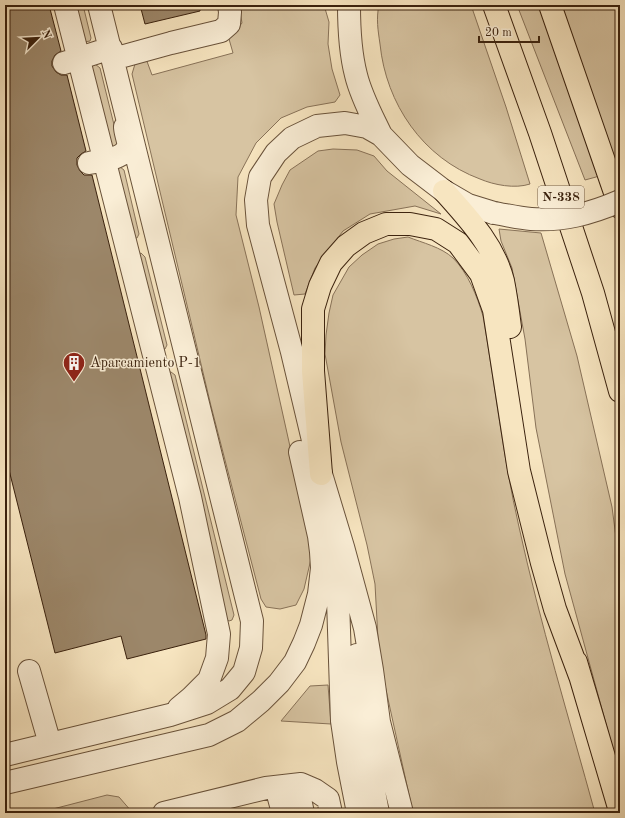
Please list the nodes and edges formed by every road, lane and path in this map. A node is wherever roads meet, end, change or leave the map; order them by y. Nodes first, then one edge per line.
1 (65, 5) edge
2 (99, 5) edge
3 (229, 5) edge
4 (341, 5) edge
5 (494, 5) edge
6 (550, 5) edge
7 (349, 15) edge
8 (112, 54) junction
9 (71, 61) junction
10 (120, 83) junction
11 (381, 135) junction
12 (96, 162) junction
13 (444, 191) junction
14 (620, 201) edge
15 (620, 207) edge
16 (292, 352) junction
17 (620, 391) edge
18 (321, 474) junction
19 (354, 590) junction
20 (29, 671) dead end
21 (580, 676) junction
22 (170, 715) junction
23 (50, 744) junction
24 (5, 746) edge
25 (5, 755) edge
26 (5, 784) edge
27 (282, 786) junction
28 (620, 811) edge
29 (164, 813) edge
30 (272, 813) edge
31 (283, 813) edge
32 (293, 813) edge
33 (303, 813) edge
34 (331, 813) edge
35 (358, 813) edge
36 (378, 813) edge
37 (402, 813) edge

1 - 9 street
2 - 8 street
3 - 8 street
4 - 7 street
5 - 17 highway, N-338
6 - 15 highway
7 - 11 street
8 - 9 street
8 - 10 street
9 - 12 street
10 - 12 street
10 - 22 street
11 - 13 street
11 - 16 street
12 - 22 street
13 - 14 street, bridge
13 - 21 highway
16 - 18 street
16 - 26 street
18 - 19 street
18 - 21 highway
18 - 35 street
19 - 36 street
19 - 37 street
20 - 23 street
21 - 28 highway
22 - 23 street
23 - 24 street
23 - 25 street
27 - 29 street
27 - 30 street
27 - 31 street
27 - 32 street
27 - 33 street
27 - 34 street

